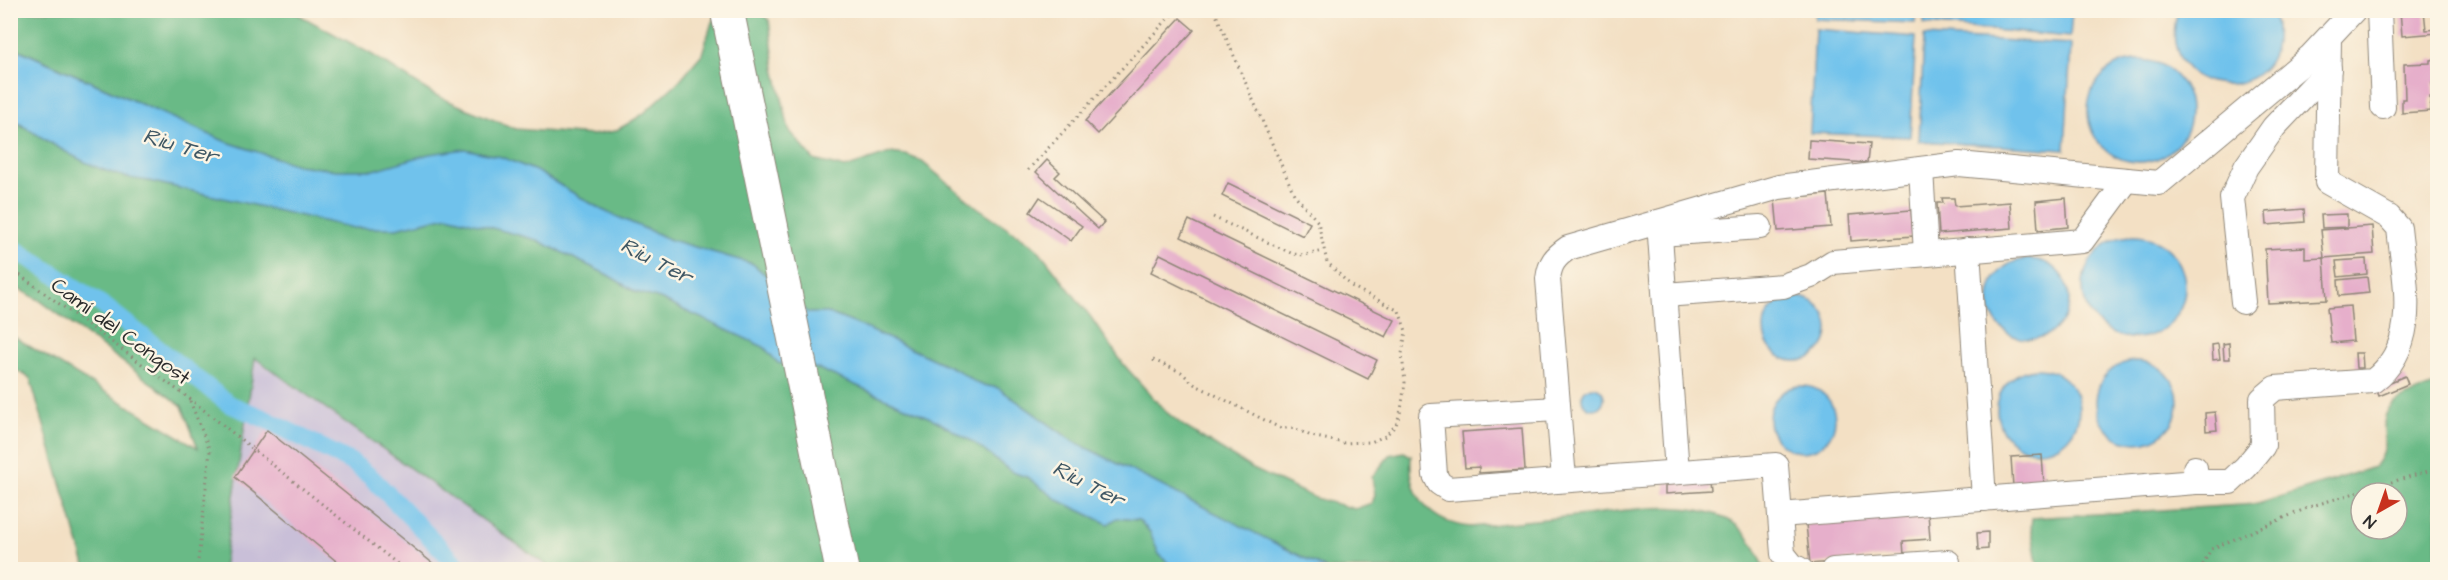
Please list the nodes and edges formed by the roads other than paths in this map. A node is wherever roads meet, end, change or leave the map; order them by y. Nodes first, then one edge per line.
1 (727, 10) edge
2 (2354, 10) edge
3 (2379, 10) edge
4 (2320, 63) junction
5 (2383, 107) dead end
6 (1921, 169) junction
7 (2127, 180) junction
8 (1660, 228) junction
9 (1760, 228) dead end
10 (1968, 250) junction
11 (1926, 254) junction
12 (1665, 295) junction
13 (2243, 302) dead end
14 (1558, 409) junction
15 (1677, 472) junction
16 (1564, 480) junction
17 (1984, 499) junction
18 (1780, 515) junction
19 (1948, 562) dead end
20 (842, 570) edge
21 (1801, 570) edge
22 (1833, 570) edge

1 - 20 highway
2 - 4 street
3 - 5 street
4 - 7 street
4 - 13 street
4 - 17 street
6 - 7 street
6 - 8 street
6 - 11 street
7 - 10 street
8 - 9 street
8 - 12 street
8 - 14 street
10 - 11 street
10 - 17 street
11 - 12 street
12 - 15 street
14 - 16 street
14 - 16 street
15 - 16 street
15 - 18 street
17 - 18 street
18 - 21 street
19 - 22 street

